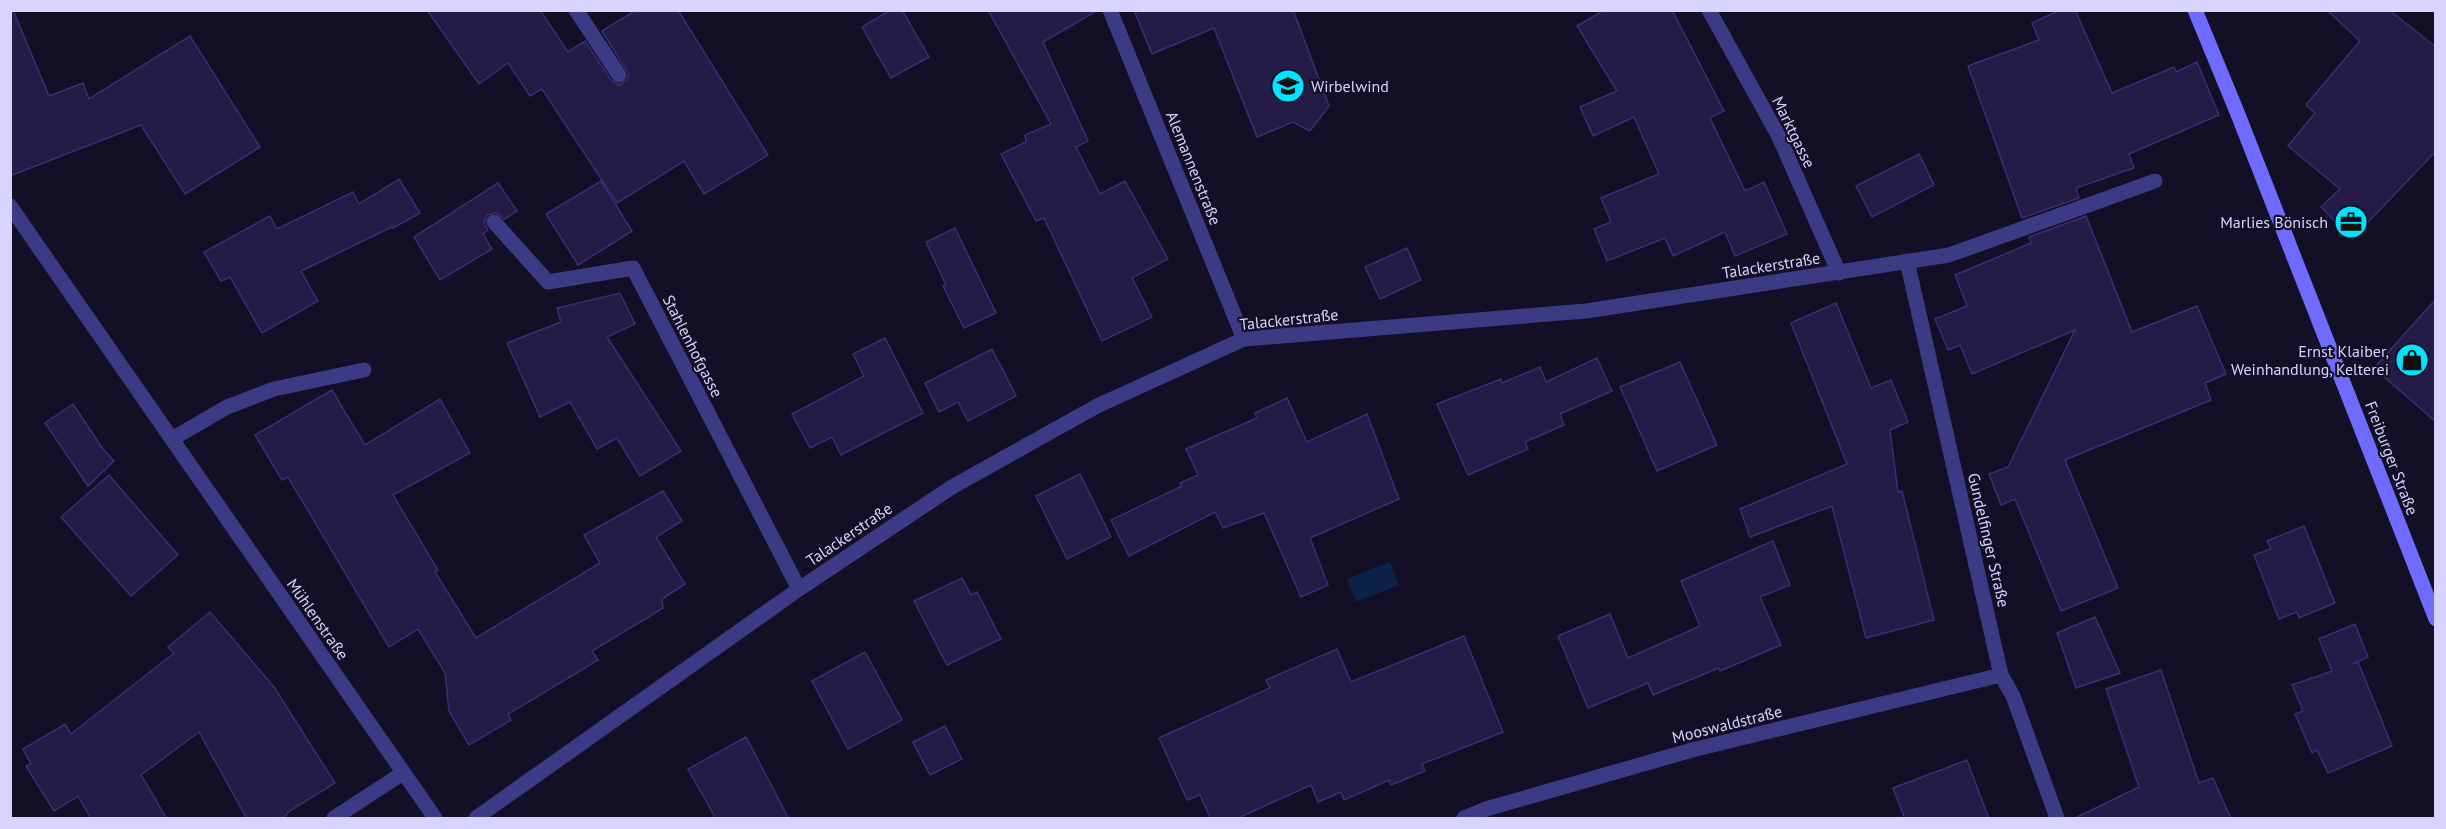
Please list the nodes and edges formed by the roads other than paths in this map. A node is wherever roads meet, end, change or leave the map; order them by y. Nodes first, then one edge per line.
1 (576, 10) edge
2 (1110, 10) edge
3 (1709, 10) edge
4 (2195, 10) edge
5 (619, 75) dead end
6 (2155, 181) dead end
7 (10, 206) edge
8 (494, 222) dead end
9 (1907, 261) junction
10 (1839, 273) junction
11 (1244, 339) junction
12 (364, 370) dead end
13 (172, 439) junction
14 (799, 589) junction
15 (2436, 619) edge
16 (2001, 675) junction
17 (403, 773) junction
18 (334, 819) edge
19 (435, 819) edge
20 (476, 819) edge
21 (1464, 819) edge
22 (2057, 819) edge

1 - 5 street
2 - 11 street, Alemannenstraße
3 - 10 street, Marktgasse
4 - 15 street, Freiburger Straße
6 - 9 street, Talackerstraße
7 - 13 street, Mühlenstraße
8 - 14 street, Stahlenhofgasse
9 - 10 street, Talackerstraße
9 - 16 street, Gundelfinger Straße
10 - 11 street, Talackerstraße
11 - 14 street, Talackerstraße
12 - 13 street
13 - 17 street, Mühlenstraße
14 - 20 street, Talackerstraße
16 - 21 street, Mooswaldstraße
16 - 22 street, Gundelfinger Straße
17 - 18 street
17 - 19 street, Mühlenstraße

